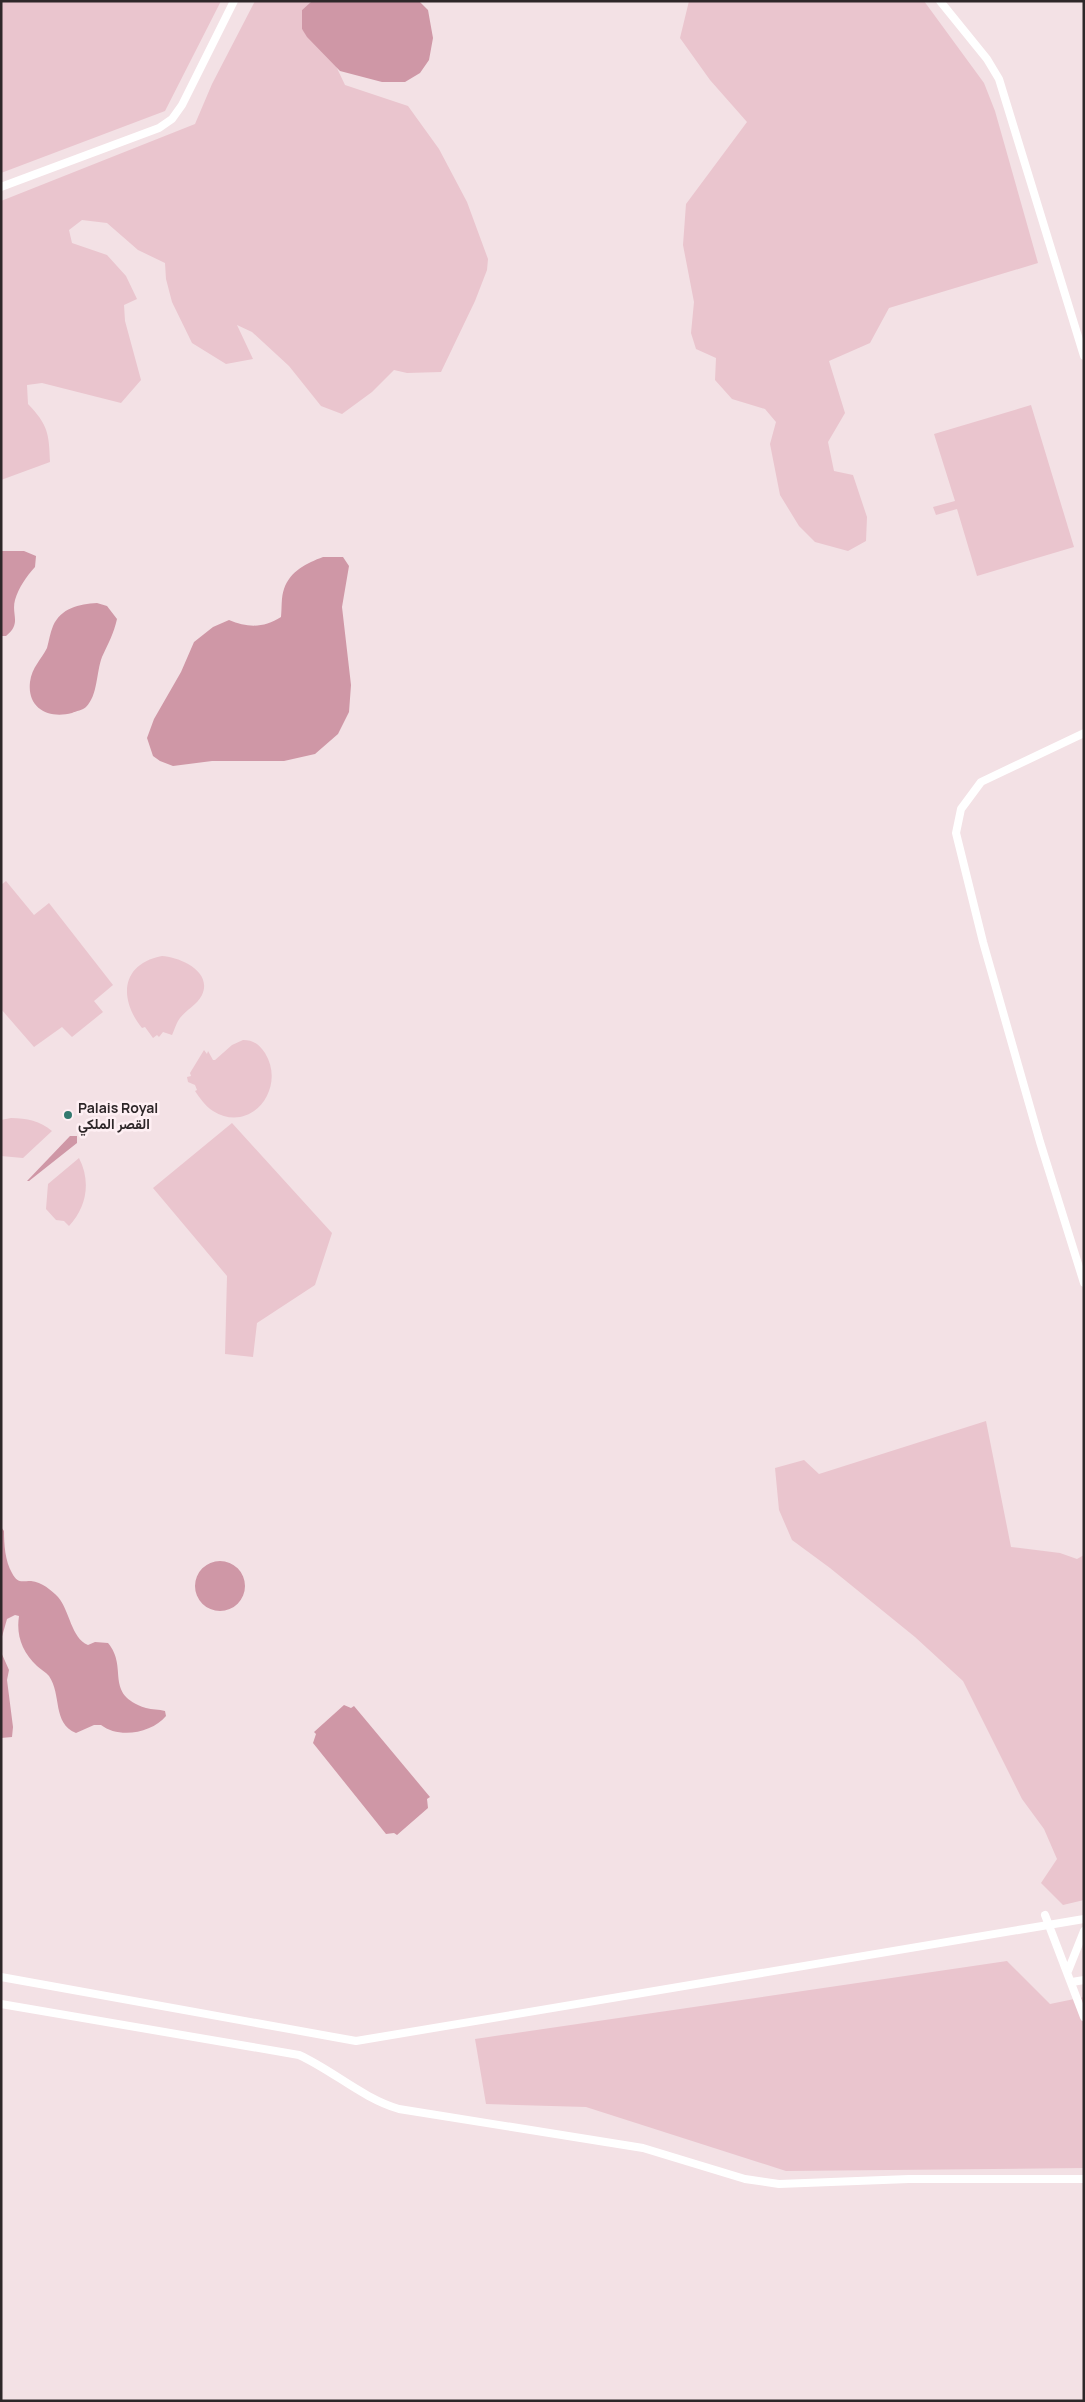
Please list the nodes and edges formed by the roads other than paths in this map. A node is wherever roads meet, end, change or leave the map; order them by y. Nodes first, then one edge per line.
1 (234, 1) edge
2 (940, 1) edge
3 (1, 187) edge
4 (1084, 356) edge
5 (1084, 733) edge
6 (1084, 1283) edge
7 (1045, 1915) dead end
8 (1084, 1919) edge
9 (1049, 1925) junction
10 (1084, 1931) edge
11 (1068, 1971) junction
12 (1, 1977) edge
13 (1084, 1980) edge
14 (1072, 1982) junction
15 (1, 2004) edge
16 (1084, 2017) edge
17 (1084, 2179) edge

1 - 3 street
2 - 4 street
5 - 6 street
7 - 9 street
8 - 9 street
9 - 11 street
9 - 12 street
10 - 11 street
11 - 14 street
13 - 14 street
14 - 16 street
15 - 17 street

